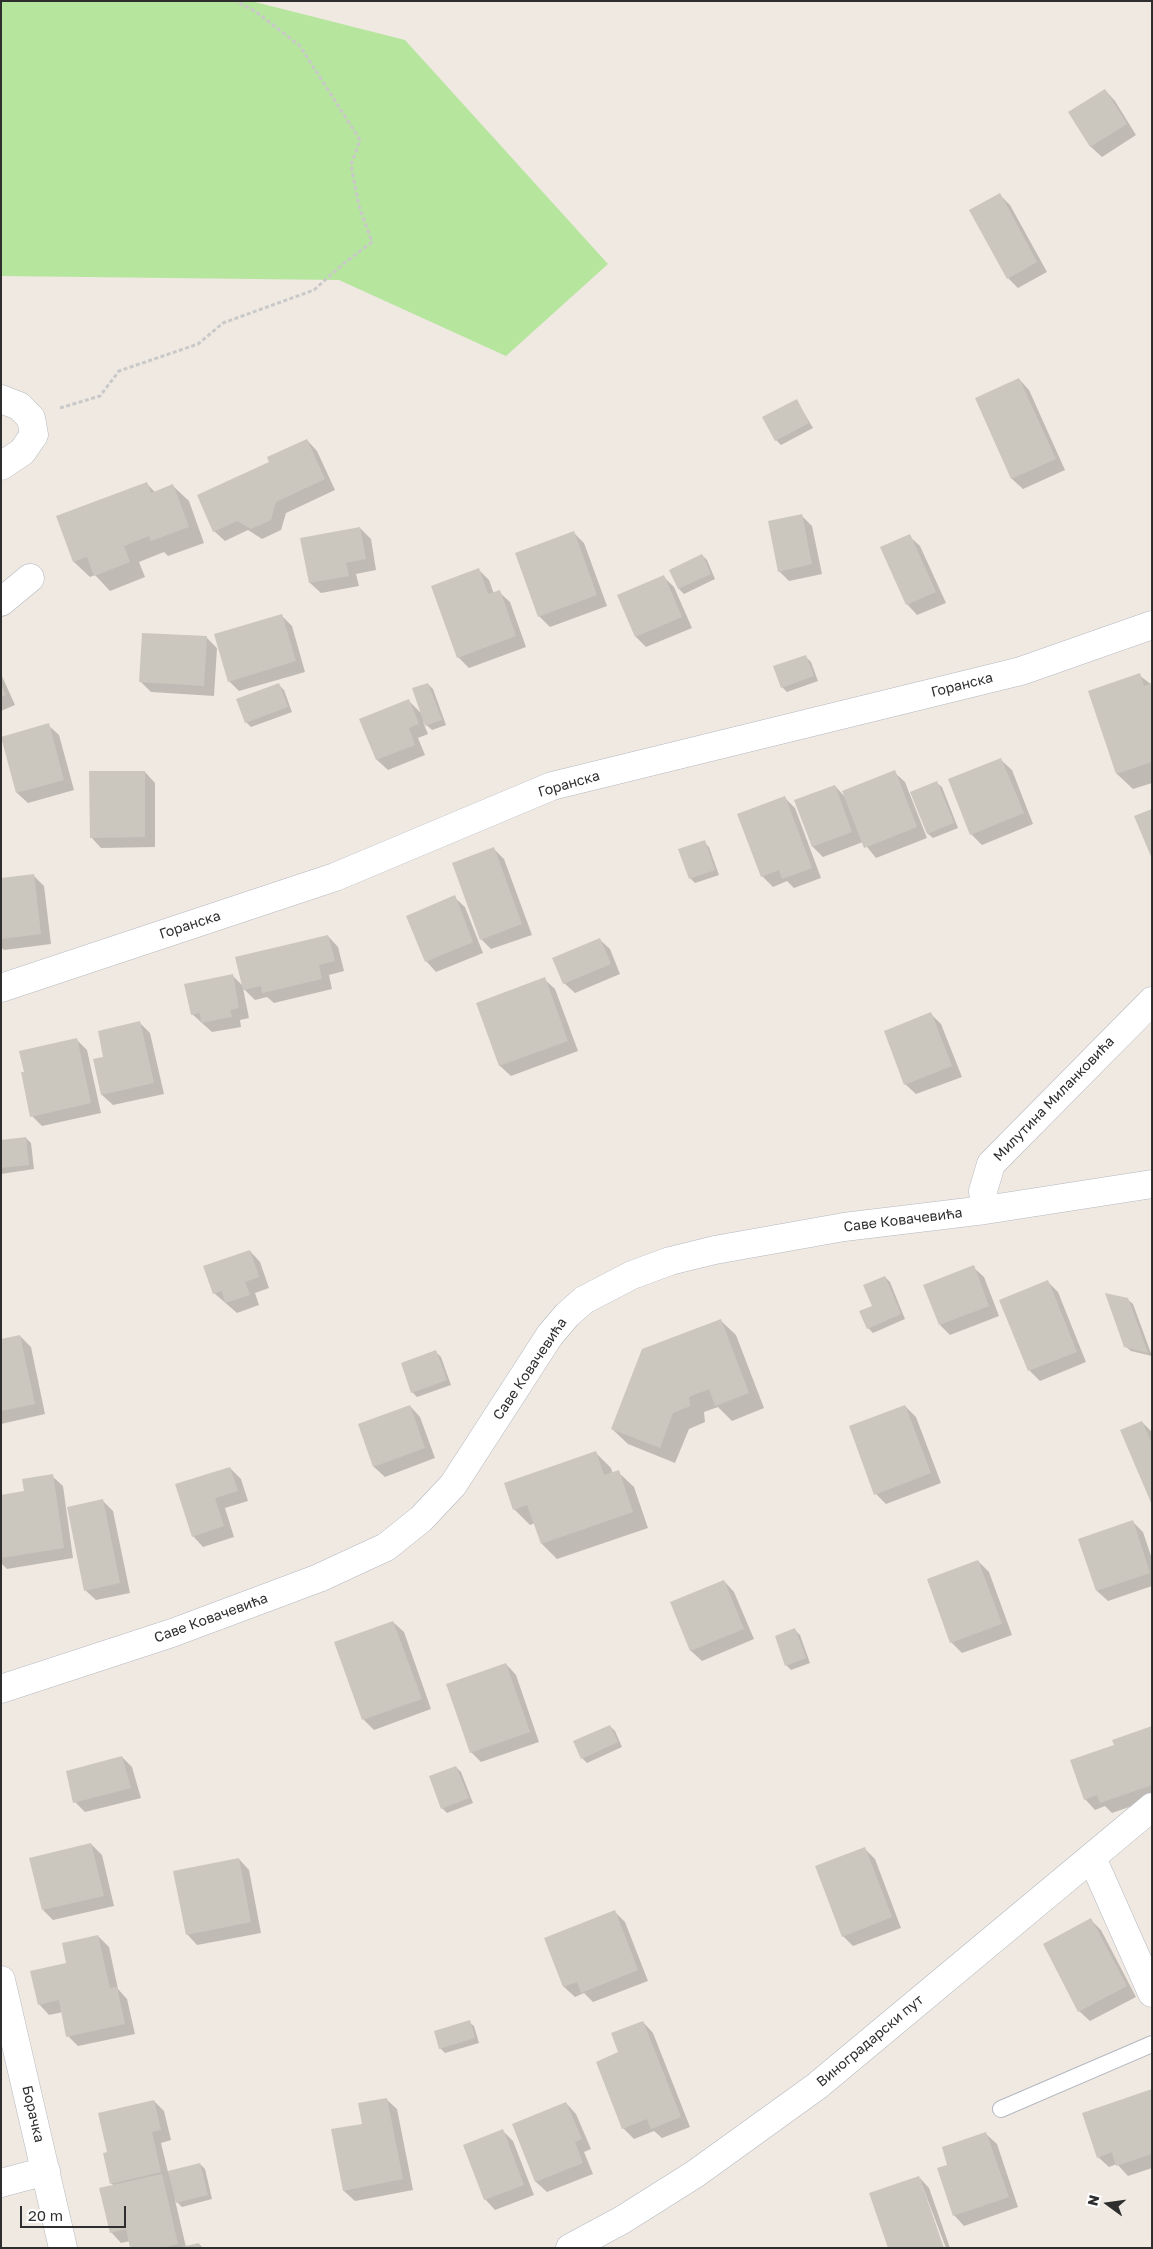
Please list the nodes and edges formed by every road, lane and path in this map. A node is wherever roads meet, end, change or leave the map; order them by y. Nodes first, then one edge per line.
1 (235, 1) edge
2 (1, 399) edge
3 (31, 418) junction
4 (1, 466) edge
5 (30, 578) dead end
6 (1, 602) edge
7 (1152, 626) edge
8 (1, 988) edge
9 (1152, 1001) edge
10 (1152, 1184) edge
11 (985, 1210) junction
12 (1, 1689) edge
13 (1152, 1807) edge
14 (1092, 1858) junction
15 (1, 1980) edge
16 (1152, 1993) edge
17 (1152, 2044) edge
18 (1002, 2109) dead end
19 (46, 2171) junction
20 (1, 2183) edge
21 (62, 2248) edge
22 (570, 2248) edge

1 - 3 path
2 - 3 street
3 - 4 street
5 - 6 street
7 - 8 street, Горанска
9 - 11 street, Милутина Миланковића
10 - 11 street, Саве Ковачевића
11 - 12 street, Саве Ковачевића
13 - 14 street, Виноградарски пут
14 - 16 street
14 - 22 street, Виноградарски пут
15 - 19 street, Борачка
17 - 18 lane
19 - 20 street
19 - 21 street, Борачка

